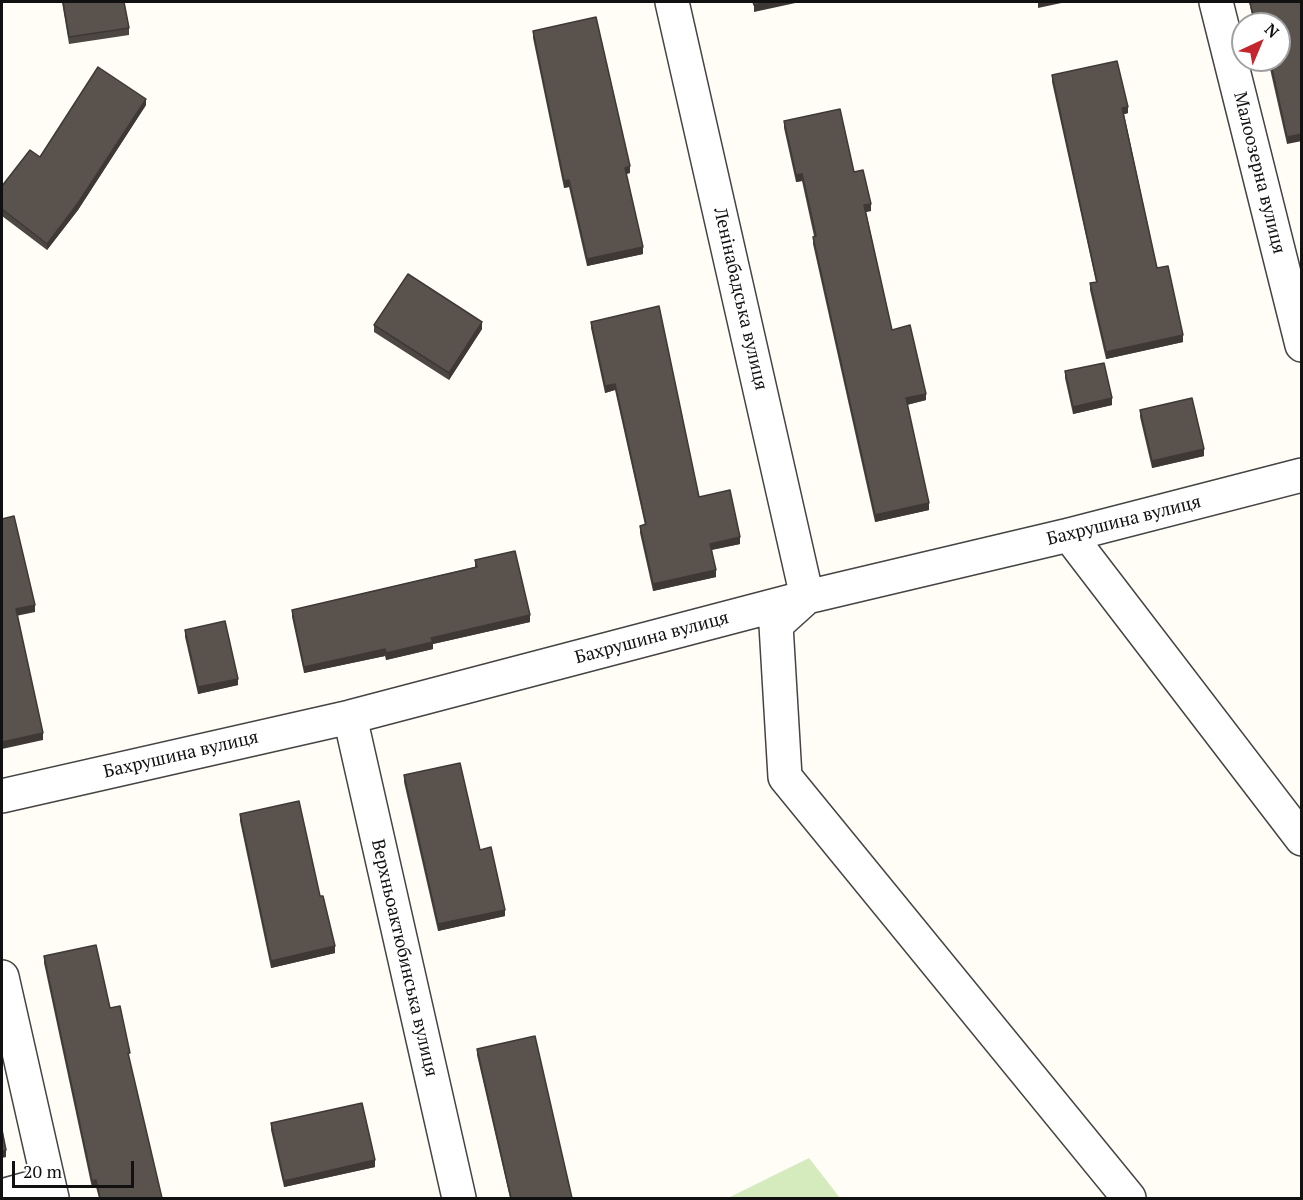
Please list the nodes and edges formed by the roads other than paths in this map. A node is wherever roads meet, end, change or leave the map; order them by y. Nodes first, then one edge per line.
1 (672, 2) edge
2 (1216, 2) edge
3 (1302, 345) edge
4 (1302, 475) edge
5 (1069, 536) junction
6 (807, 597) junction
7 (350, 717) junction
8 (2, 796) edge
9 (1302, 839) edge
10 (2, 977) edge
11 (50, 1191) edge
12 (2, 1196) edge
13 (459, 1198) edge
14 (1129, 1198) edge

1 - 6 street, Ленінабадська вулиця
2 - 3 street, Малоозерна вулиця
4 - 5 street, Бахрушина вулиця
5 - 6 street, Бахрушина вулиця
5 - 9 street
6 - 7 street, Бахрушина вулиця
6 - 14 street
7 - 8 street, Бахрушина вулиця
7 - 13 street, Верхньоактюбинська вулиця
10 - 11 street
11 - 12 street

